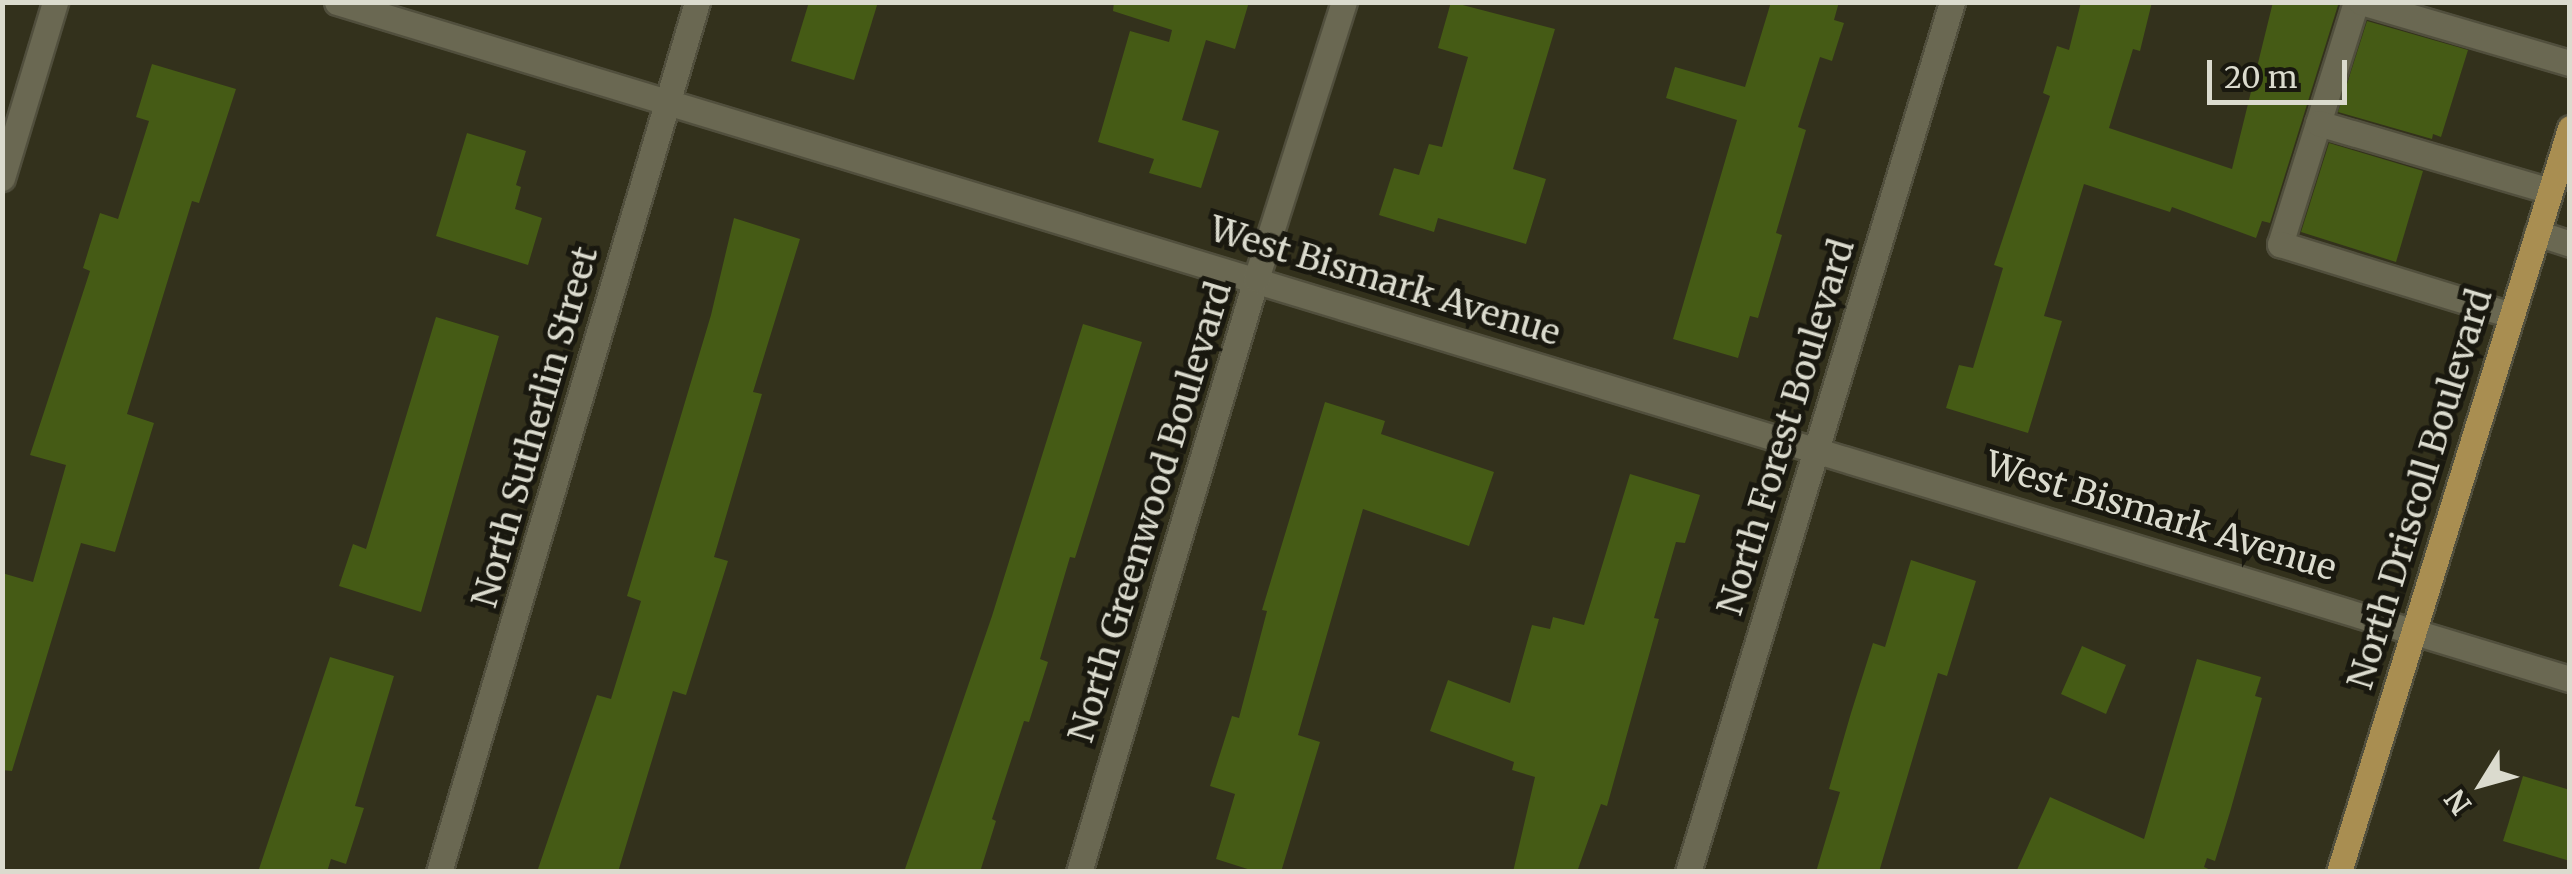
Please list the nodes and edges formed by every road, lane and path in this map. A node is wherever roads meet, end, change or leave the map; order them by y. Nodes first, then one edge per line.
1 (55, 2) edge
2 (338, 2) edge
3 (697, 2) edge
4 (1344, 2) edge
5 (1952, 2) edge
6 (2358, 2) edge
7 (2570, 64) edge
8 (666, 105) junction
9 (2318, 124) junction
10 (2570, 128) edge
11 (2, 178) edge
12 (2550, 191) junction
13 (2537, 233) junction
14 (2570, 244) edge
15 (1256, 279) junction
16 (2511, 316) junction
17 (1816, 448) junction
18 (2412, 629) junction
19 (2570, 679) edge
20 (439, 872) edge
21 (1080, 872) edge
22 (1688, 872) edge
23 (2339, 872) edge

1 - 11 street
2 - 8 street, West Bismark Avenue
3 - 8 street, North Sutherlin Street
4 - 15 street, North Greenwood Boulevard
5 - 17 street, North Forest Boulevard
6 - 7 street
6 - 9 street
8 - 15 street, West Bismark Avenue
8 - 20 street, North Sutherlin Street
9 - 12 street
9 - 16 street
10 - 12 main road, North Driscoll Boulevard
12 - 13 main road, North Driscoll Boulevard
13 - 14 street
13 - 16 main road, North Driscoll Boulevard
15 - 17 street, West Bismark Avenue
15 - 21 street, North Greenwood Boulevard
16 - 18 main road, North Driscoll Boulevard
17 - 18 street, West Bismark Avenue
17 - 22 street, North Forest Boulevard
18 - 19 street, West Bismark Avenue
18 - 23 main road, North Driscoll Boulevard

